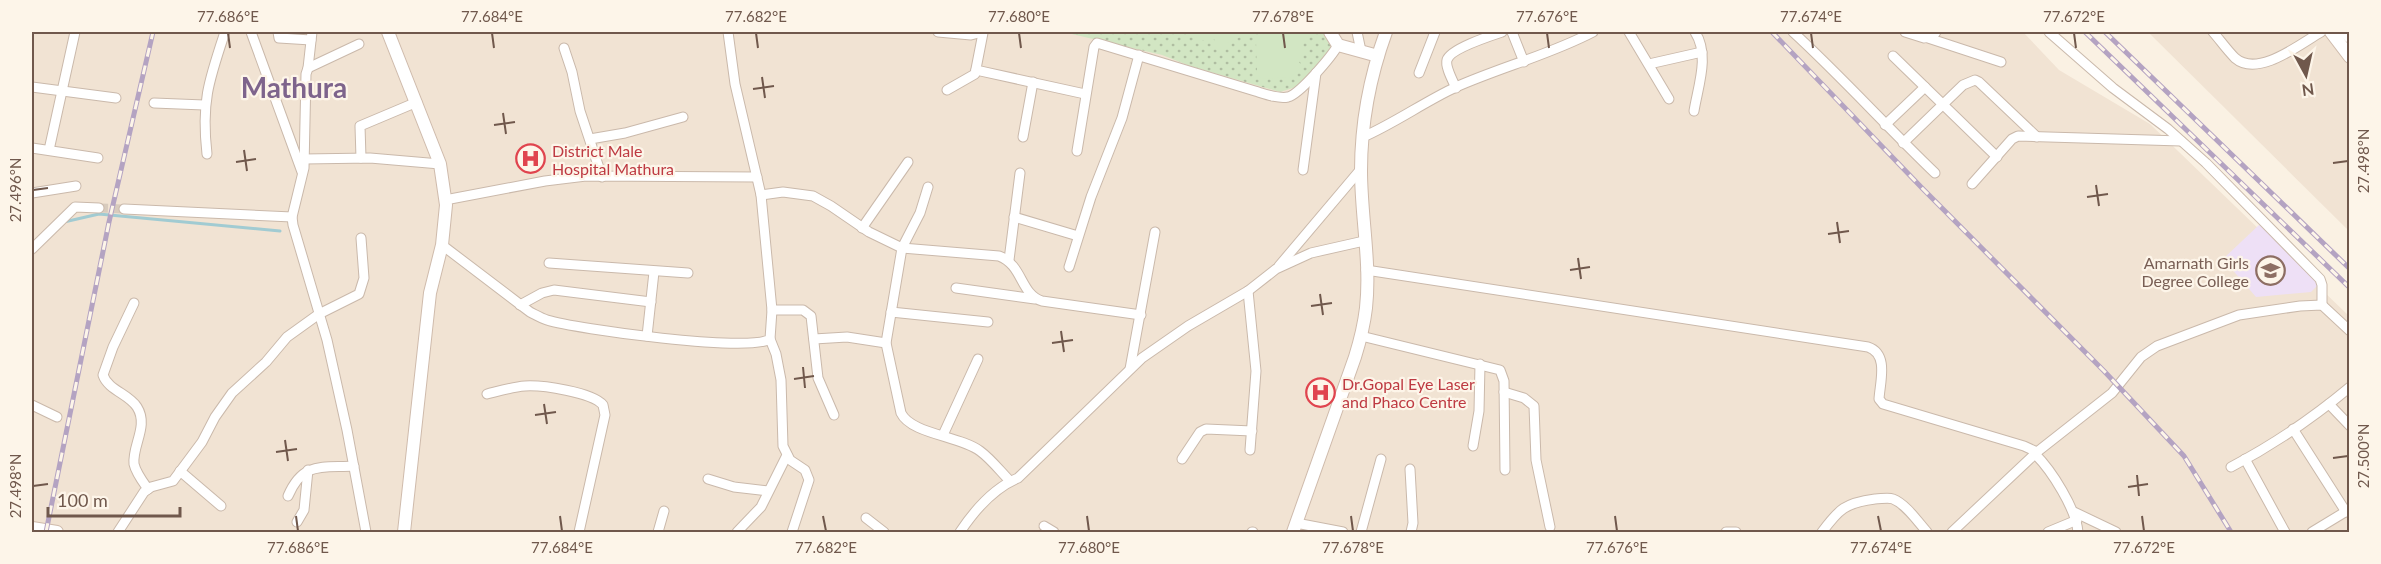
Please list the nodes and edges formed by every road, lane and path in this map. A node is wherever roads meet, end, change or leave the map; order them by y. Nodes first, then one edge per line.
1 (75, 32) edge
2 (225, 32) edge
3 (251, 32) edge
4 (278, 32) edge
5 (388, 32) edge
6 (728, 32) edge
7 (938, 32) edge
8 (983, 32) edge
9 (1330, 32) edge
10 (1357, 32) edge
11 (1386, 32) edge
12 (1435, 32) edge
13 (1502, 32) edge
14 (1512, 32) edge
15 (1593, 32) edge
16 (1629, 32) edge
17 (1695, 32) edge
18 (1793, 32) edge
19 (1905, 32) edge
20 (2049, 32) edge
21 (2213, 32) edge
22 (2321, 32) edge
23 (2331, 32) edge
24 (2346, 32) edge
25 (1932, 35) edge
26 (311, 36) edge
27 (2349, 37) edge
28 (359, 44) dead end
29 (1338, 45) junction
30 (564, 48) dead end
31 (1361, 51) junction
32 (1702, 52) junction
33 (1139, 55) junction
34 (1378, 56) junction
35 (1893, 56) dead end
36 (2349, 57) edge
37 (1524, 62) junction
38 (2001, 62) dead end
39 (1648, 64) junction
40 (308, 68) junction
41 (976, 69) junction
42 (1317, 71) junction
43 (1419, 73) dead end
44 (1033, 82) junction
45 (32, 87) edge
46 (1925, 87) junction
47 (1456, 88) junction
48 (947, 90) dead end
49 (60, 91) junction
50 (1085, 94) junction
51 (116, 98) dead end
52 (1670, 99) dead end
53 (417, 102) junction
54 (154, 104) dead end
55 (204, 105) junction
56 (1943, 105) junction
57 (1694, 111) dead end
58 (683, 117) dead end
59 (1885, 125) junction
60 (2037, 136) junction
61 (1023, 137) dead end
62 (1363, 137) junction
63 (590, 139) junction
64 (2181, 141) junction
65 (1903, 143) junction
66 (32, 148) edge
67 (49, 150) junction
68 (1077, 151) dead end
69 (207, 154) dead end
70 (1996, 157) junction
71 (98, 158) dead end
72 (361, 158) junction
73 (304, 159) junction
74 (908, 162) dead end
75 (440, 164) junction
76 (1303, 170) dead end
77 (1361, 170) junction
78 (1020, 173) dead end
79 (1935, 173) dead end
80 (303, 174) junction
81 (602, 177) junction
82 (757, 177) junction
83 (1972, 184) dead end
84 (76, 186) dead end
85 (928, 188) dead end
86 (32, 193) edge
87 (761, 195) junction
88 (445, 200) junction
89 (99, 208) tunnel mouth
90 (124, 209) tunnel mouth
91 (292, 217) junction
92 (1014, 217) junction
93 (862, 228) junction
94 (1155, 232) dead end
95 (1078, 236) junction
96 (361, 238) dead end
97 (1364, 242) junction
98 (442, 245) junction
99 (902, 248) junction
100 (32, 249) edge
101 (1009, 260) junction
102 (549, 263) dead end
103 (1069, 267) dead end
104 (1276, 269) junction
105 (1366, 270) junction
106 (654, 272) junction
107 (688, 273) dead end
108 (956, 288) dead end
109 (1248, 291) junction
110 (1035, 299) junction
111 (651, 302) junction
112 (134, 303) dead end
113 (520, 305) junction
114 (2322, 306) junction
115 (772, 310) junction
116 (891, 312) junction
117 (319, 314) junction
118 (1142, 315) junction
119 (988, 322) dead end
120 (2349, 331) edge
121 (647, 336) junction
122 (1361, 336) junction
123 (770, 339) junction
124 (814, 339) junction
125 (886, 343) junction
126 (978, 359) dead end
127 (1480, 364) junction
128 (1130, 369) junction
129 (2349, 387) edge
130 (1504, 392) junction
131 (487, 394) dead end
132 (2329, 404) junction
133 (32, 405) edge
134 (834, 415) dead end
135 (57, 417) dead end
136 (2349, 426) edge
137 (2293, 429) junction
138 (1252, 431) junction
139 (943, 435) junction
140 (1473, 446) dead end
141 (1251, 450) dead end
142 (2036, 453) junction
143 (787, 455) junction
144 (1182, 459) dead end
145 (1381, 459) dead end
146 (2245, 459) junction
147 (354, 466) junction
148 (2231, 466) dead end
149 (1410, 469) dead end
150 (308, 470) junction
151 (1505, 470) dead end
152 (180, 471) junction
153 (708, 480) dead end
154 (1010, 481) junction
155 (148, 489) junction
156 (768, 491) junction
157 (288, 496) dead end
158 (221, 506) dead end
159 (2348, 510) edge
160 (664, 511) dead end
161 (2075, 516) junction
162 (866, 518) dead end
163 (297, 522) dead end
164 (1044, 526) dead end
165 (1550, 527) dead end
166 (32, 528) edge
167 (1294, 528) edge
168 (962, 531) edge
169 (57, 532) edge
170 (118, 532) edge
171 (366, 532) edge
172 (404, 532) edge
173 (579, 532) edge
174 (658, 532) edge
175 (737, 532) edge
176 (792, 532) edge
177 (884, 532) edge
178 (1054, 532) edge
179 (1343, 532) edge
180 (1361, 532) edge
181 (1411, 532) edge
182 (1726, 532) edge
183 (1736, 532) edge
184 (1822, 532) edge
185 (1927, 532) edge
186 (1952, 532) edge
187 (2048, 532) edge
188 (2078, 532) edge
189 (2116, 532) edge
190 (2285, 532) edge
191 (2312, 532) edge

1 - 49 street
2 - 55 street
3 - 80 street
4 - 26 street
5 - 53 street
6 - 82 street
7 - 8 street
8 - 41 street
9 - 29 street
10 - 31 street
11 - 34 street
12 - 43 street
13 - 47 street
14 - 37 street
15 - 37 street
16 - 39 street
17 - 32 street
18 - 59 street
19 - 25 street
20 - 64 street
21 - 22 street
23 - 36 street
24 - 27 street
25 - 38 street
26 - 40 street
28 - 40 street
29 - 31 street
29 - 42 street
30 - 63 street
31 - 34 street
32 - 39 street
32 - 57 street
33 - 42 street
33 - 50 street
33 - 95 street
34 - 62 street
35 - 46 street
37 - 47 street
39 - 52 street
40 - 73 street
41 - 44 street
41 - 48 street
42 - 76 street
44 - 50 street
44 - 61 street
45 - 49 street
46 - 56 street
46 - 59 street
47 - 62 street
49 - 51 street
49 - 67 street
50 - 68 street
53 - 72 street
53 - 75 street
54 - 55 street
55 - 69 street
56 - 60 street
56 - 65 street
56 - 70 street
58 - 63 street
59 - 65 street
60 - 64 street
60 - 70 street
62 - 77 street
63 - 81 street
64 - 114 street
65 - 79 street
66 - 67 street
67 - 71 street
70 - 83 street
72 - 73 street
72 - 75 street
73 - 80 street
74 - 93 street
75 - 88 street
77 - 97 street
77 - 104 street
78 - 92 street
80 - 91 street
81 - 82 street
81 - 88 street
82 - 87 street
84 - 86 street
85 - 99 street
87 - 93 street
87 - 115 street
88 - 98 street
89 - 100 street
90 - 91 street
91 - 117 street
92 - 95 street
92 - 101 street
93 - 99 street
94 - 118 street
95 - 103 street
96 - 117 street
97 - 104 street
97 - 105 street
98 - 113 street
98 - 172 street
99 - 101 street
99 - 116 street
101 - 110 street
102 - 106 street
104 - 109 street
105 - 122 street
105 - 142 street
106 - 107 street
106 - 111 street
108 - 110 street
109 - 128 street
109 - 138 street
110 - 118 street
111 - 113 street
111 - 121 street
112 - 155 street
113 - 121 street
114 - 120 street
114 - 142 street
115 - 123 street
115 - 124 street
116 - 119 street
116 - 125 street
117 - 147 street
117 - 152 street
118 - 128 street
121 - 123 street
122 - 127 street
122 - 167 street
123 - 143 street
124 - 125 street
124 - 134 street
125 - 139 street
126 - 139 street
127 - 130 street
127 - 140 street
128 - 154 street
129 - 132 street
130 - 151 street
130 - 165 street
131 - 173 street
132 - 136 street
132 - 137 street
133 - 135 street
137 - 146 street
137 - 159 street
138 - 141 street
138 - 144 street
139 - 154 street
142 - 161 street
142 - 186 street
143 - 156 street
143 - 176 street
145 - 180 street
146 - 148 street
146 - 190 street
147 - 150 street
147 - 171 street
149 - 181 street
150 - 157 street
150 - 163 street
152 - 155 street
152 - 158 street
153 - 156 street
154 - 168 street
155 - 170 street
156 - 175 street
159 - 191 street
160 - 174 street
161 - 187 street
161 - 188 street
161 - 189 street
162 - 177 street
164 - 178 street
166 - 169 street
167 - 179 street
182 - 183 street
184 - 185 street

